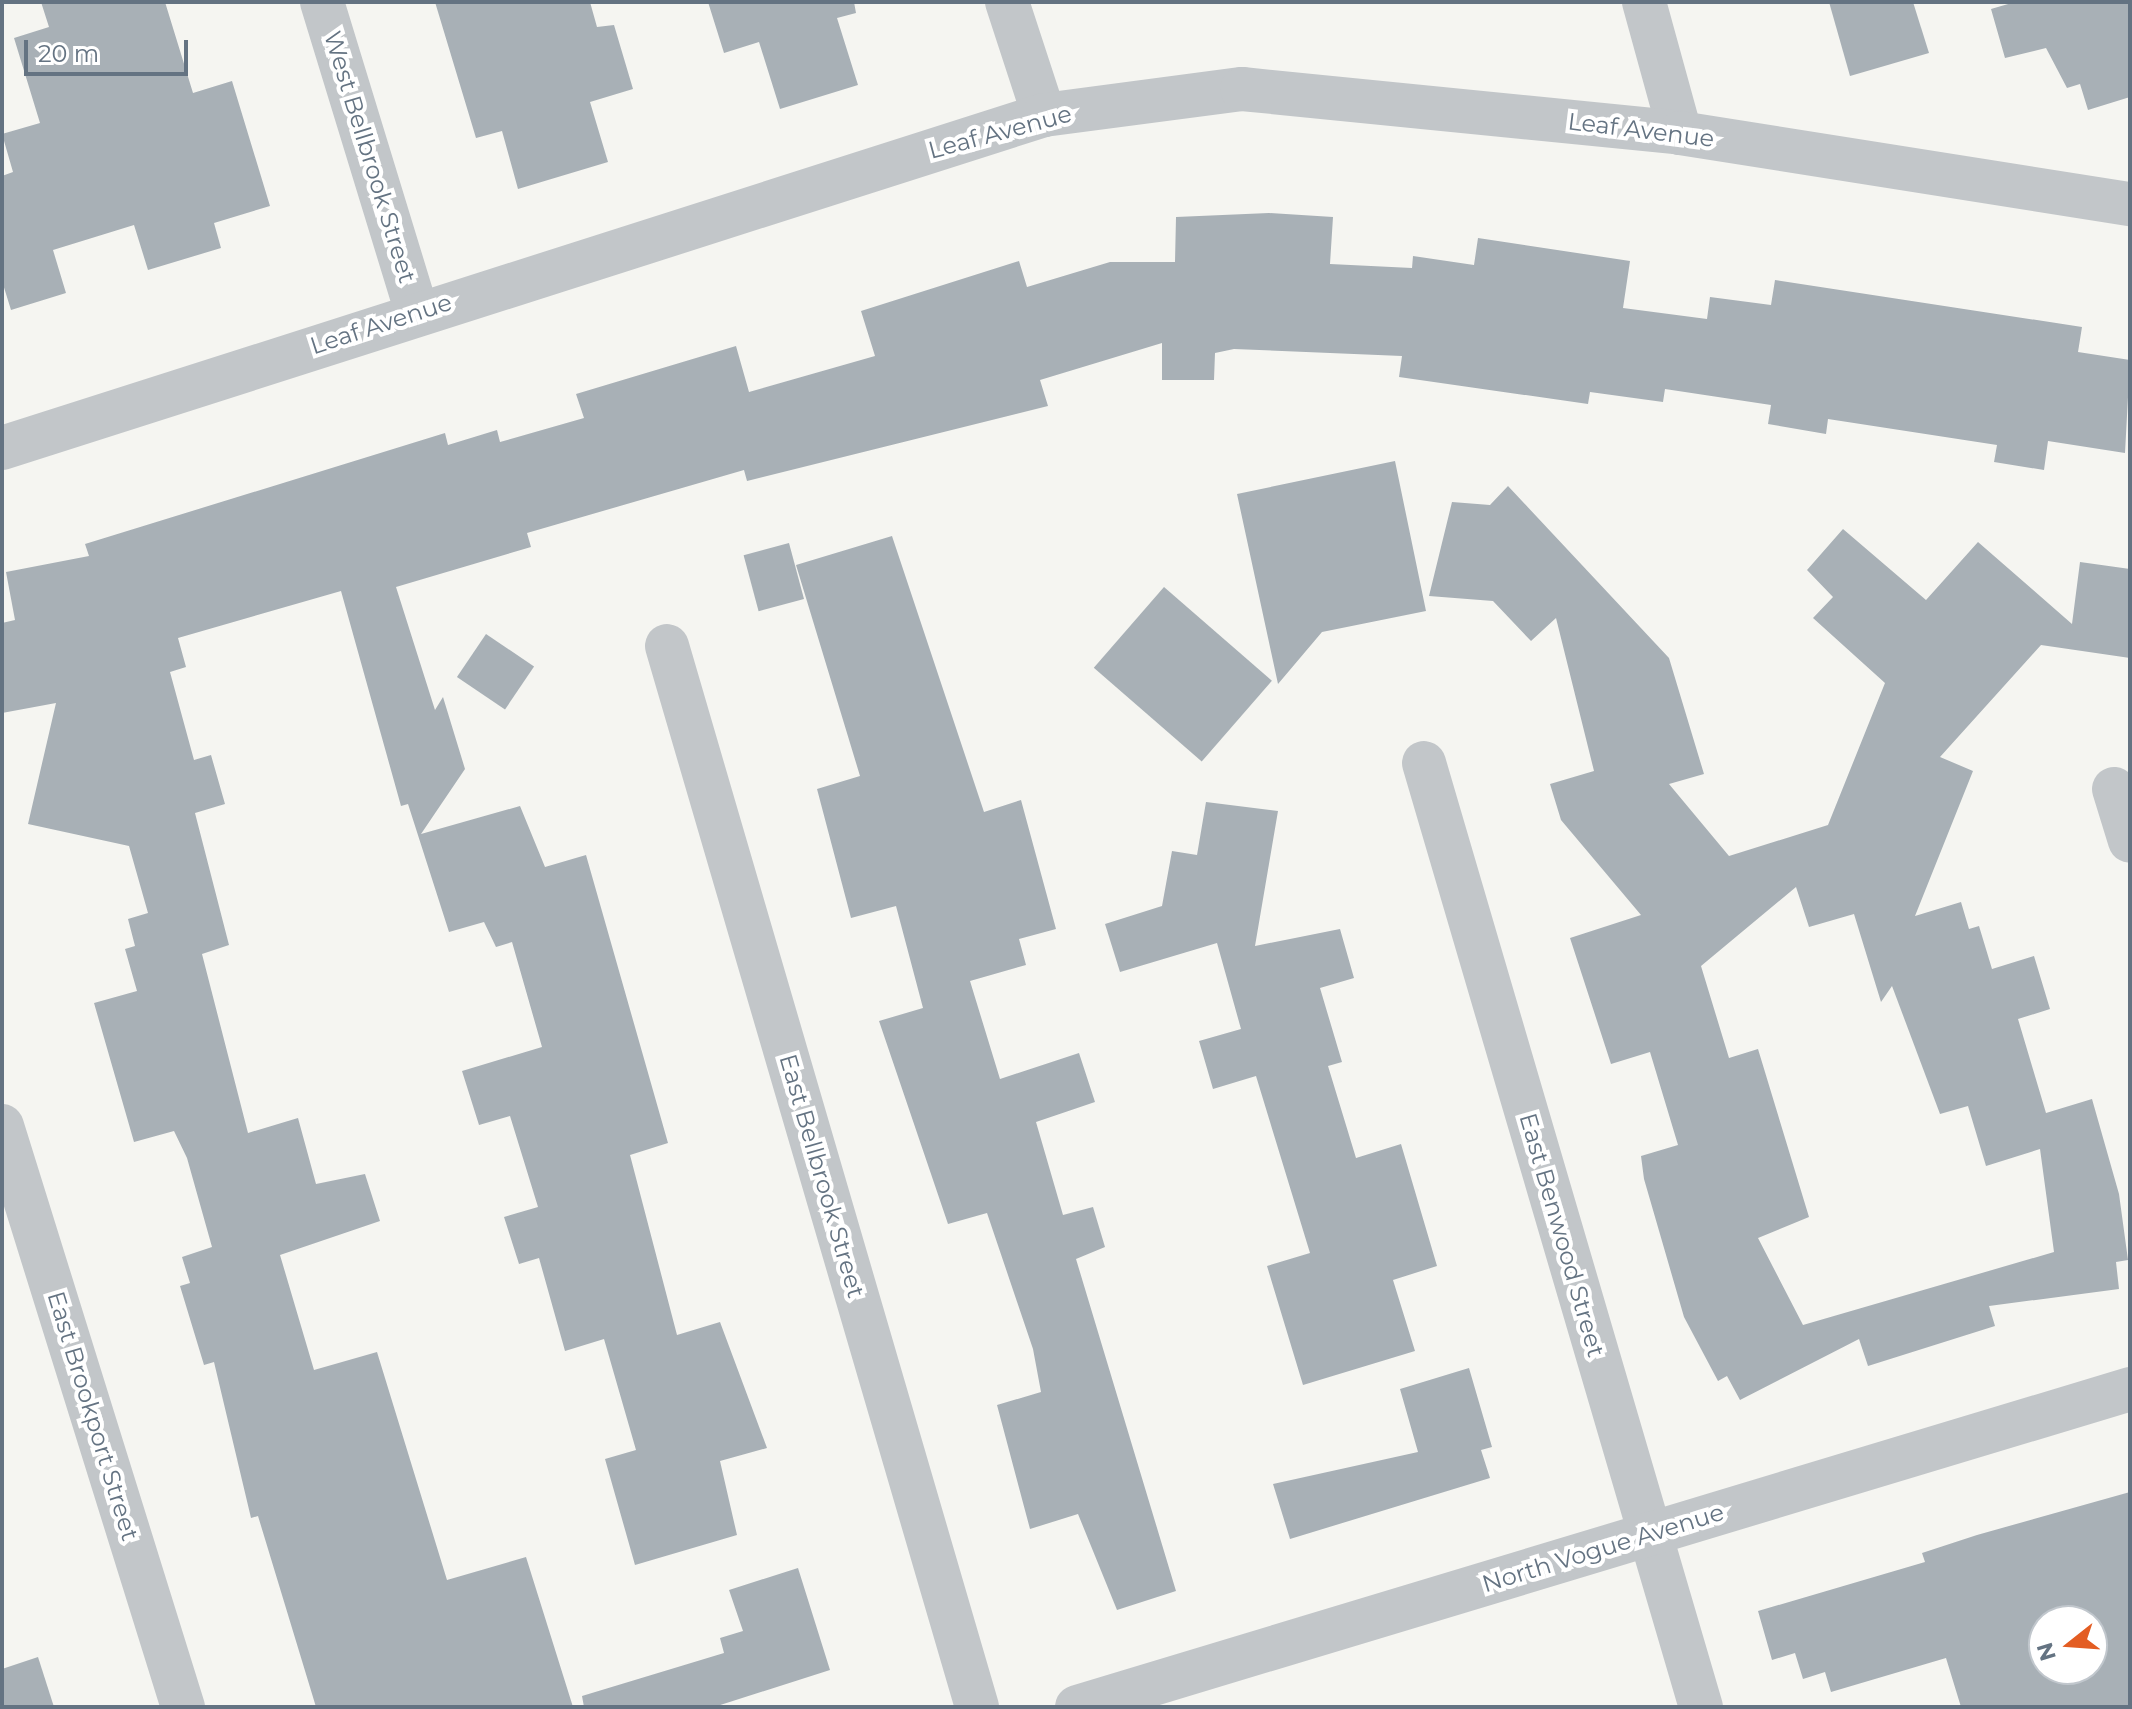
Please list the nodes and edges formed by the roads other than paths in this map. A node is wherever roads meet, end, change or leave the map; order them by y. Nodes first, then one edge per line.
1 (322, 2) edge
2 (1007, 2) edge
3 (1644, 2) edge
4 (1044, 115) junction
5 (1680, 133) junction
6 (2130, 204) edge
7 (417, 312) junction
8 (2, 448) edge
9 (667, 646) dead end
10 (1424, 763) dead end
11 (2114, 789) dead end
12 (2130, 841) edge
13 (2, 1126) edge
14 (2130, 1389) edge
15 (1650, 1534) junction
16 (183, 1707) edge
17 (977, 1707) edge
18 (1077, 1707) edge
19 (1701, 1707) edge

1 - 7 street, West Bellbrook Street
2 - 4 street
3 - 5 street
4 - 5 street, Leaf Avenue
4 - 7 street, Leaf Avenue
5 - 6 street, Leaf Avenue
7 - 8 street, Leaf Avenue
9 - 17 street, East Bellbrook Street
10 - 15 street, East Benwood Street
11 - 12 street
13 - 16 street, East Brookport Street
14 - 15 street, North Vogue Avenue
15 - 18 street, North Vogue Avenue
15 - 19 street, East Benwood Street

